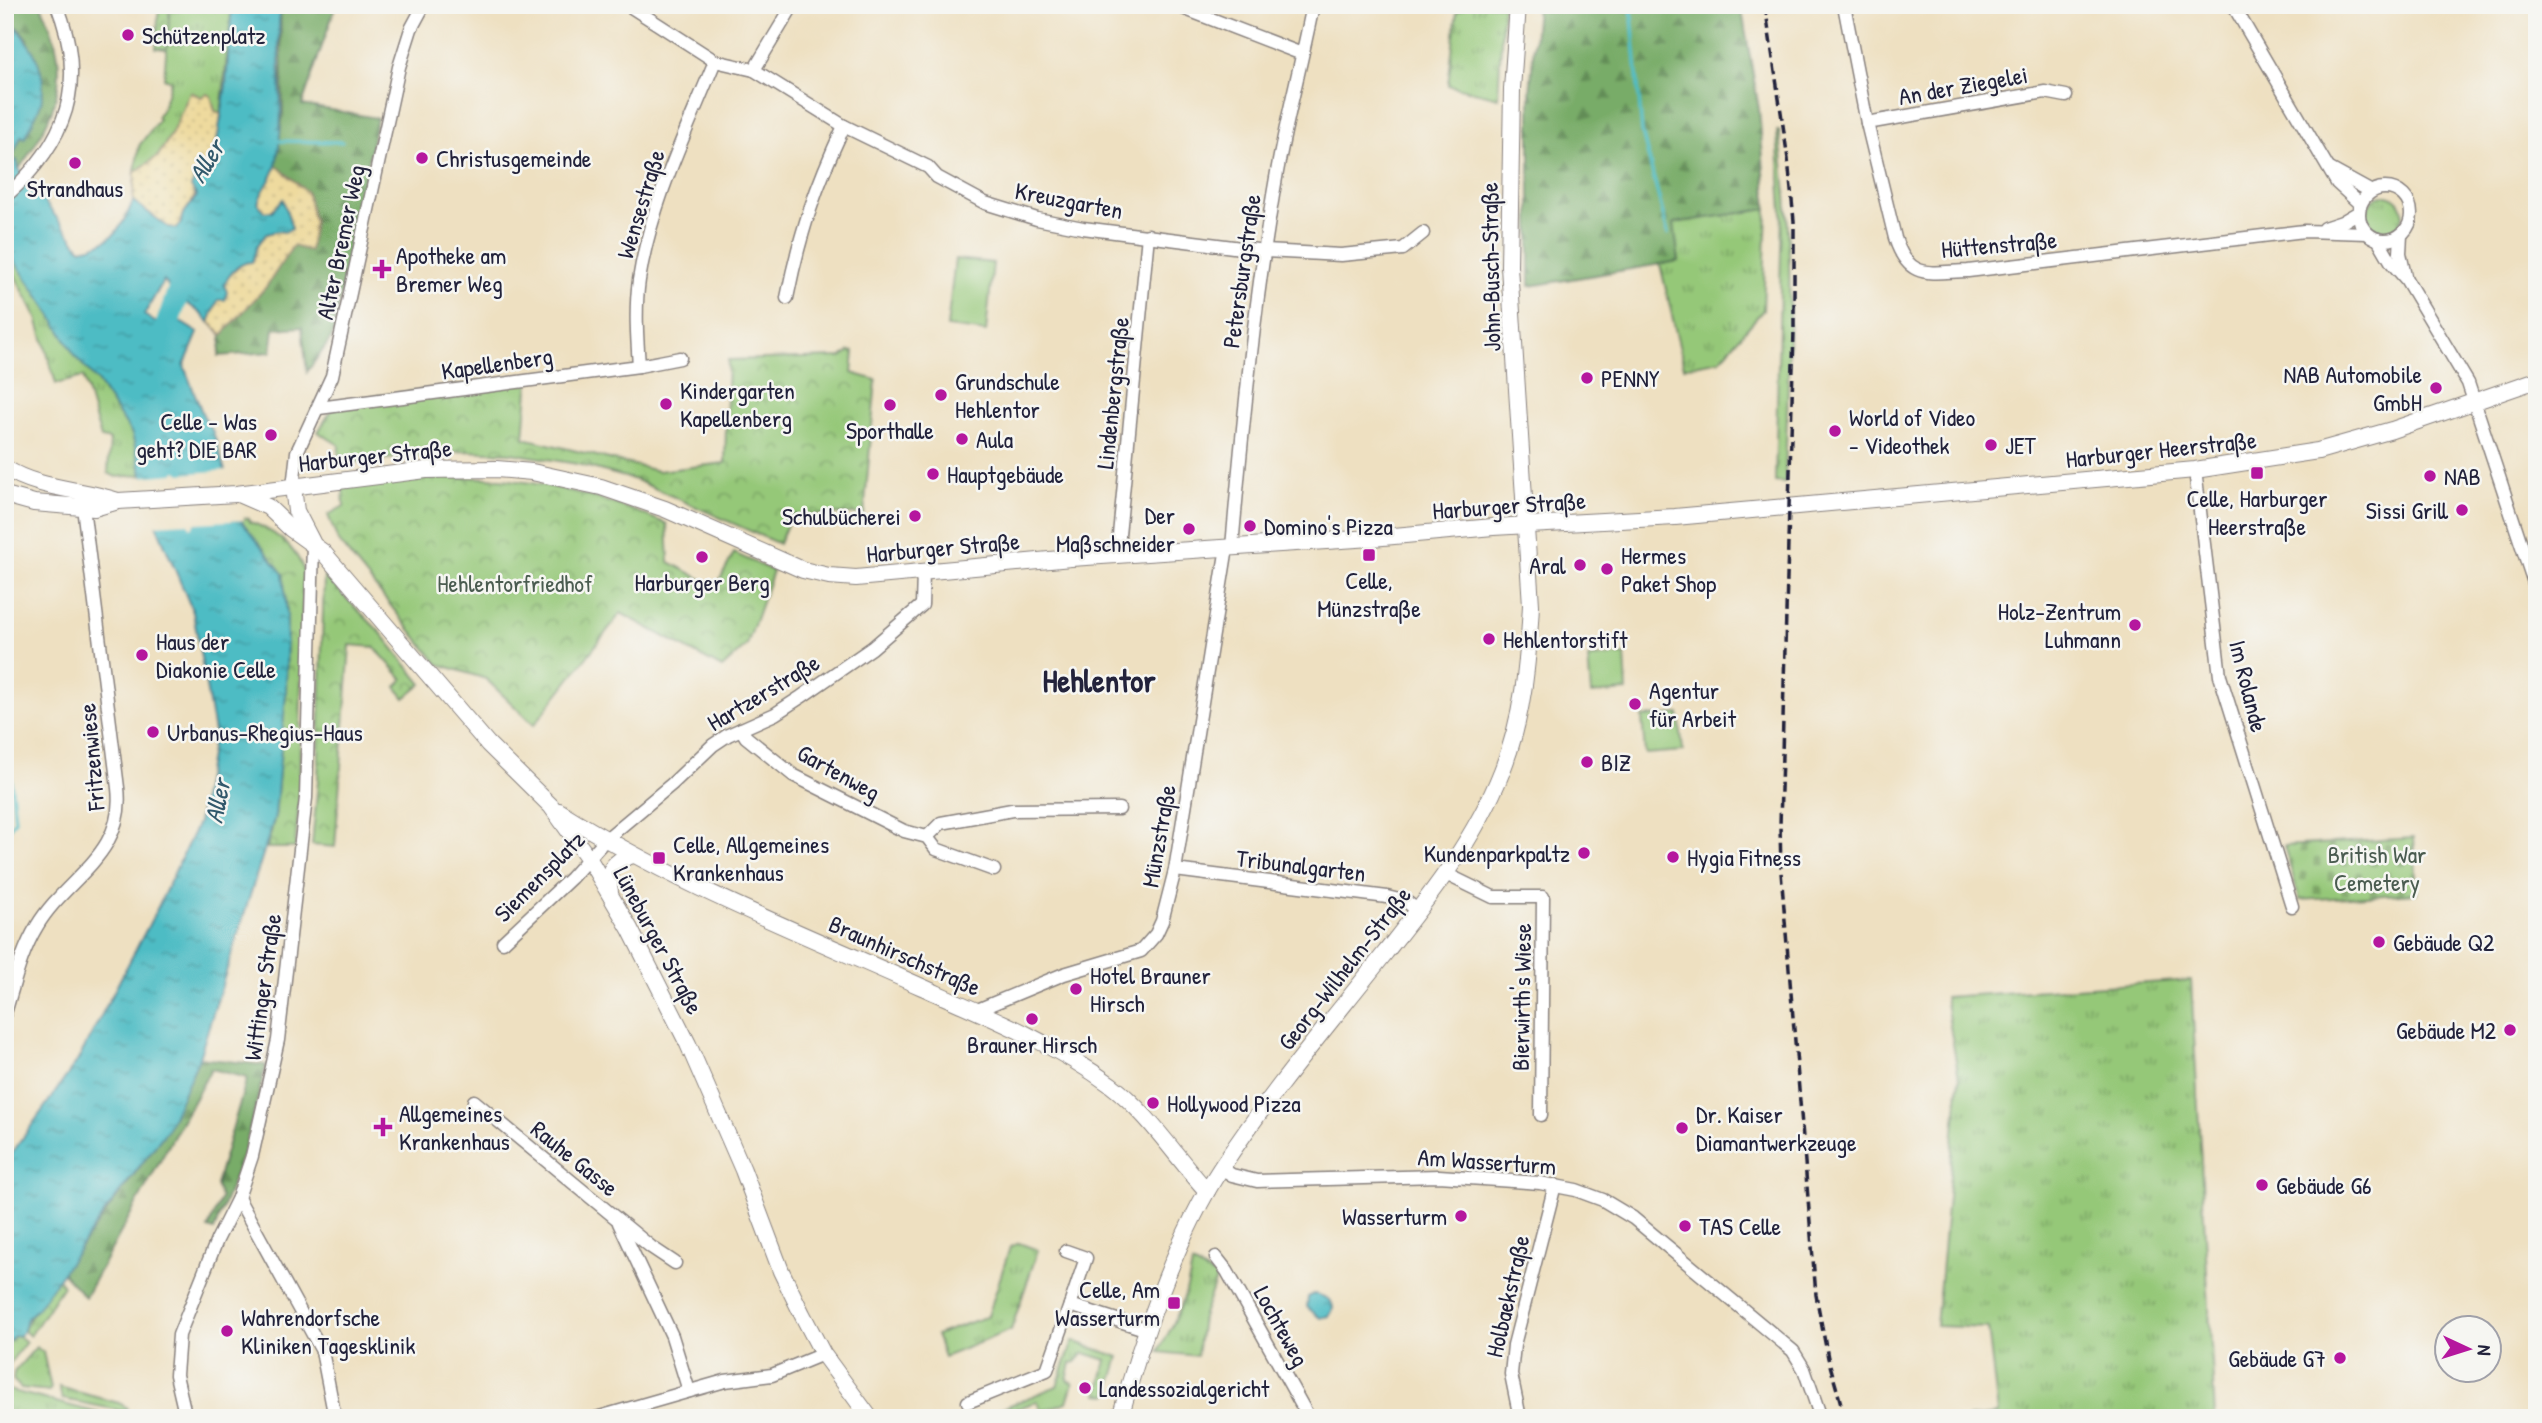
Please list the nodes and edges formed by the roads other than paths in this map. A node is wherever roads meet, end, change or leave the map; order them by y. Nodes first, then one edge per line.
1 (57, 5) edge
2 (425, 5) edge
3 (628, 5) edge
4 (793, 5) edge
5 (1175, 5) edge
6 (1313, 5) edge
7 (1518, 5) edge
8 (1844, 5) edge
9 (2233, 5) edge
10 (1302, 54) junction
11 (715, 61) junction
12 (754, 70) junction
13 (2066, 96) dead end
14 (1867, 123) junction
15 (844, 126) junction
16 (2330, 169) junction
17 (2370, 191) junction
18 (5, 197) edge
19 (2359, 208) junction
20 (2321, 230) junction
21 (1423, 233) dead end
22 (1148, 234) junction
23 (2400, 235) junction
24 (2372, 236) junction
25 (1265, 251) junction
26 (2406, 279) junction
27 (788, 298) dead end
28 (680, 358) dead end
29 (639, 366) junction
30 (2537, 380) edge
31 (2474, 401) junction
32 (319, 408) junction
33 (5, 468) edge
34 (2195, 470) junction
35 (293, 487) junction
36 (236, 494) junction
37 (5, 495) edge
38 (124, 501) junction
39 (83, 507) junction
40 (1779, 508) joint
41 (1526, 527) junction
42 (313, 544) junction
43 (1230, 547) junction
44 (1119, 555) junction
45 (923, 573) junction
46 (2537, 592) edge
47 (741, 729) junction
48 (551, 806) junction
49 (1119, 809) dead end
50 (927, 837) junction
51 (605, 840) junction
52 (633, 855) junction
53 (589, 859) junction
54 (994, 870) dead end
55 (1175, 870) junction
56 (1446, 874) junction
57 (610, 893) junction
58 (2292, 906) dead end
59 (1418, 911) junction
60 (503, 942) dead end
61 (975, 1011) junction
62 (5, 1013) edge
63 (474, 1101) dead end
64 (1541, 1115) dead end
65 (1221, 1168) junction
66 (1555, 1185) junction
67 (1207, 1191) junction
68 (238, 1198) junction
69 (618, 1220) junction
70 (1066, 1251) dead end
71 (1216, 1257) dead end
72 (675, 1263) dead end
73 (1070, 1305) junction
74 (1149, 1330) junction
75 (823, 1354) junction
76 (689, 1391) junction
77 (968, 1402) dead end
78 (186, 1418) edge
79 (335, 1418) edge
80 (596, 1418) edge
81 (870, 1418) edge
82 (1120, 1418) edge
83 (1309, 1418) edge
84 (1520, 1418) edge
85 (1821, 1418) edge

1 - 18 street
2 - 32 street, Alter Bremer Weg
3 - 11 street, Kreuzgarten
4 - 12 street
5 - 10 street
6 - 10 street, Petersburgstraße
7 - 41 main road, John-Busch-Straße
8 - 14 street, Hüttenstraße
9 - 16 street
10 - 25 street, Petersburgstraße
11 - 12 street, Kreuzgarten
11 - 29 street, Wensestraße
12 - 15 street, Kreuzgarten
13 - 14 street, An der Ziegelei
14 - 20 street, Hüttenstraße
15 - 22 street, Kreuzgarten
15 - 27 street
16 - 17 street
16 - 19 street
17 - 19 street
17 - 23 street
19 - 20 street
19 - 24 street
20 - 24 street
21 - 25 street, Kreuzgarten
22 - 25 street, Kreuzgarten
22 - 44 street, Lindenbergstraße
23 - 24 street
23 - 26 street
24 - 26 street
25 - 43 street, Petersburgstraße
26 - 31 street
28 - 29 street, Kapellenberg
29 - 32 street, Kapellenberg
30 - 31 main road, Harburger Heerstraße
31 - 34 main road, Harburger Heerstraße
31 - 46 street
32 - 35 street, Alter Bremer Weg
33 - 38 main road
34 - 40 main road, Harburger Heerstraße
34 - 58 street, Im Rolande
35 - 36 main road, Harburger Straße
35 - 42 main road, Lüneburger Straße
35 - 45 main road, Harburger Straße
36 - 38 main road, Harburger Straße
36 - 42 main road, Lüneburger Straße
37 - 39 main road
38 - 39 main road
39 - 62 street, Fritzenwiese
40 - 41 main road, Harburger Straße
41 - 43 main road, Harburger Straße
41 - 56 main road, Georg-Wilhelm-Straße
42 - 48 main road, Lüneburger Straße
42 - 68 street, Wittinger Straße
43 - 44 main road, Harburger Straße
43 - 55 street, Münzstraße
44 - 45 main road, Harburger Straße
45 - 47 street, Hartzerstraße
47 - 50 street, Gartenweg
47 - 51 street, Hartzerstraße
48 - 51 main road, Braunhirschstraße
48 - 53 main road, Lüneburger Straße
49 - 50 street
50 - 54 street, Gartenweg
51 - 52 main road, Braunhirschstraße
51 - 53 street, Siemensplatz
52 - 57 main road
52 - 61 main road, Braunhirschstraße
53 - 57 main road, Lüneburger Straße
53 - 60 street, Siemensplatz
55 - 59 street, Tribunalgarten
55 - 61 street, Münzstraße
56 - 59 main road, Georg-Wilhelm-Straße
56 - 64 street, Bierwirth's Wiese
57 - 75 main road, Lüneburger Straße
59 - 65 main road, Georg-Wilhelm-Straße
61 - 67 main road, Braunhirschstraße
63 - 69 street, Rauhe Gasse
65 - 66 street, Am Wasserturm
65 - 67 main road, Georg-Wilhelm-Straße
66 - 84 street, Holbaekstraße
66 - 85 street, Am Wasserturm
67 - 74 main road, Georg-Wilhelm-Straße
68 - 78 street, Wittinger Straße
68 - 79 street
69 - 72 street, Rauhe Gasse
69 - 76 street, Rauhe Gasse
70 - 73 street
71 - 83 street, Lochteweg
73 - 74 street
73 - 77 street
74 - 82 main road, Georg-Wilhelm-Straße
75 - 76 street
75 - 81 main road, Lüneburger Straße
76 - 80 street

